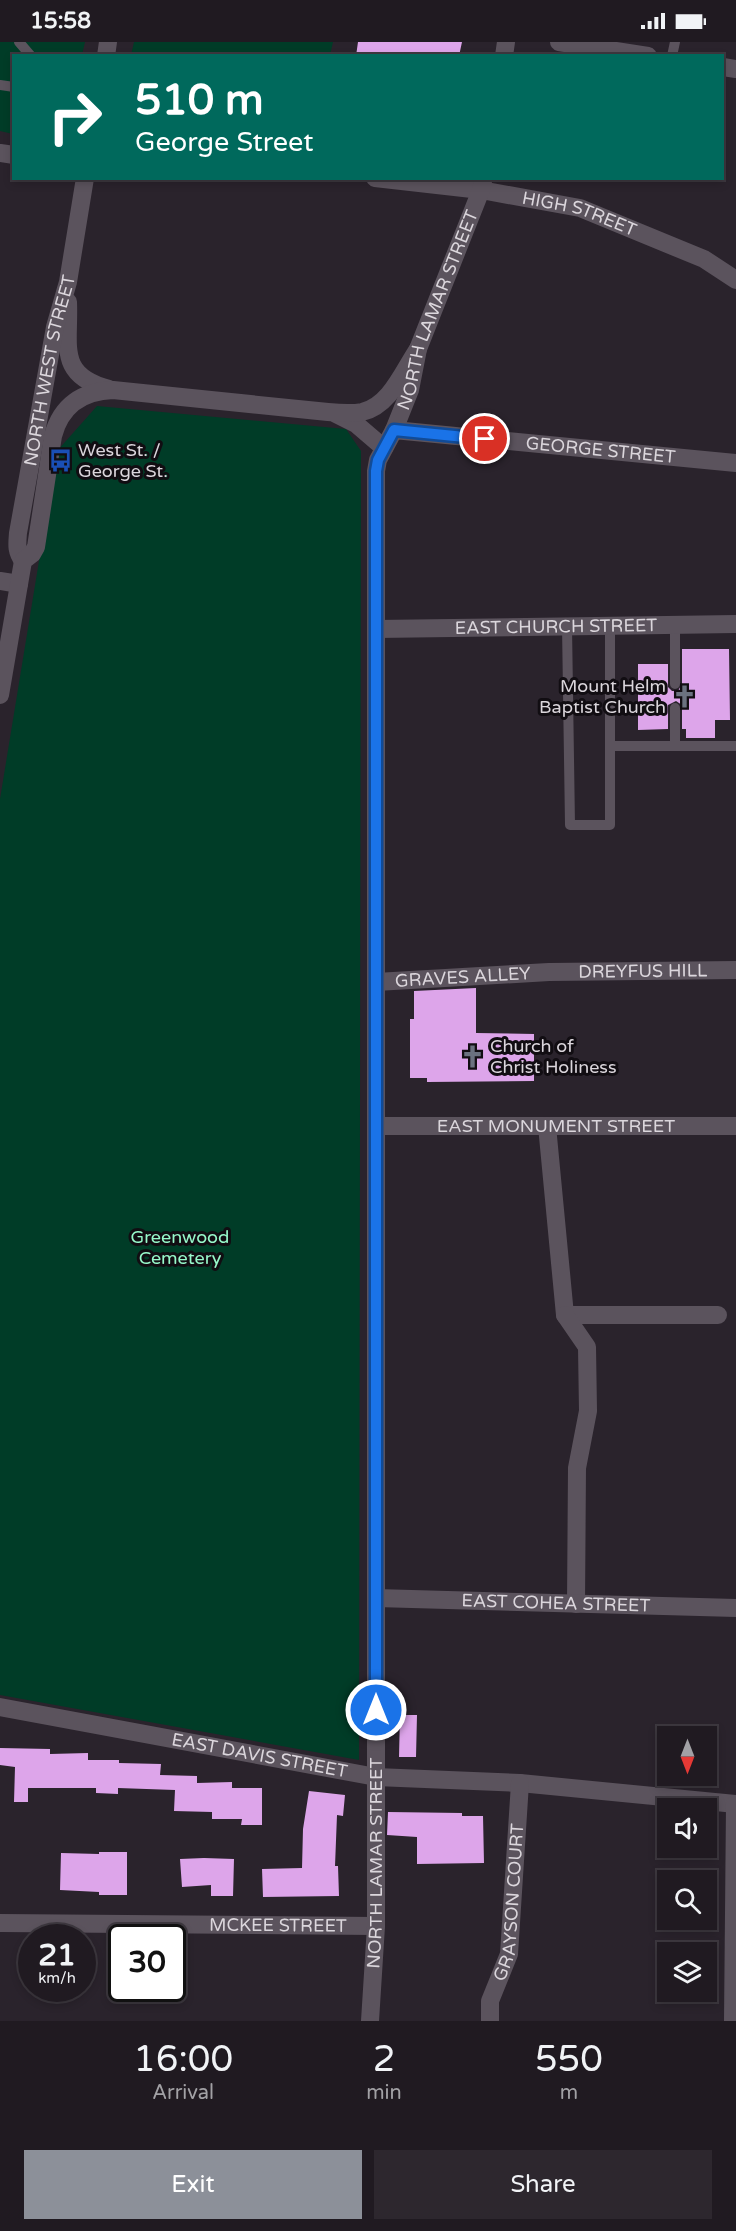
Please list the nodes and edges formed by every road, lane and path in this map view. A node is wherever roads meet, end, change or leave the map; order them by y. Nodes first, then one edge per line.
1 (19, 42) edge
2 (561, 42) edge
3 (29, 54) edge
4 (636, 54) edge
5 (85, 180) edge
6 (411, 180) edge
7 (482, 184) edge
8 (736, 280) edge
9 (68, 282) junction
10 (418, 349) junction
11 (113, 390) junction
12 (328, 412) junction
13 (394, 430) junction
14 (384, 448) junction
15 (736, 463) edge
16 (23, 561) junction
17 (0, 581) edge
18 (19, 584) junction
19 (736, 624) edge
20 (675, 625) junction
21 (567, 626) junction
22 (610, 626) junction
23 (376, 629) junction
24 (675, 684) dead end
25 (0, 695) edge
26 (675, 708) dead end
27 (610, 746) junction
28 (675, 746) junction
29 (736, 746) edge
30 (736, 970) edge
31 (549, 972) joint
32 (376, 982) junction
33 (376, 1126) junction
34 (547, 1126) junction
35 (736, 1126) edge
36 (565, 1315) junction
37 (718, 1315) dead end
38 (376, 1598) junction
39 (576, 1604) junction
40 (736, 1608) edge
41 (0, 1707) edge
42 (376, 1777) junction
43 (519, 1783) junction
44 (736, 1804) edge
45 (0, 1923) edge
46 (376, 1926) junction
47 (370, 2021) edge
48 (490, 2021) edge
49 (733, 2021) edge

1 - 3 lane
2 - 4 street
5 - 9 street, NORTH WEST STREET
6 - 7 street, HIGH STREET
7 - 8 street, HIGH STREET
7 - 10 street, NORTH LAMAR STREET
9 - 11 street
9 - 16 street, NORTH WEST STREET
10 - 12 street
10 - 13 street, NORTH LAMAR STREET
11 - 12 street
11 - 16 street, NORTH WEST STREET
12 - 14 street
13 - 14 street, NORTH LAMAR STREET
13 - 15 street, GEORGE STREET
14 - 23 street, NORTH LAMAR STREET
16 - 18 street, NORTH WEST STREET
17 - 18 street
18 - 25 street, NORTH WEST STREET
19 - 20 street, EAST CHURCH STREET
20 - 22 street, EAST CHURCH STREET
20 - 24 lane
21 - 22 street, EAST CHURCH STREET
21 - 23 street, EAST CHURCH STREET
21 - 27 lane
22 - 27 lane
23 - 32 street, NORTH LAMAR STREET
26 - 28 lane
27 - 28 lane
28 - 29 lane
30 - 31 street, DREYFUS HILL
31 - 32 street, GRAVES ALLEY
32 - 33 street, NORTH LAMAR STREET
33 - 34 street, EAST MONUMENT STREET
33 - 38 street, NORTH LAMAR STREET
34 - 35 street, EAST MONUMENT STREET
34 - 36 street
36 - 37 street
36 - 39 street
38 - 39 street, EAST COHEA STREET
38 - 42 street, NORTH LAMAR STREET
39 - 40 street, EAST COHEA STREET
41 - 42 street, EAST DAVIS STREET
42 - 43 street, EAST DAVIS STREET
42 - 46 street, NORTH LAMAR STREET
43 - 44 street, EAST DAVIS STREET
43 - 48 street, GRAYSON COURT
44 - 49 street
45 - 46 street, MCKEE STREET
46 - 47 street, NORTH LAMAR STREET

